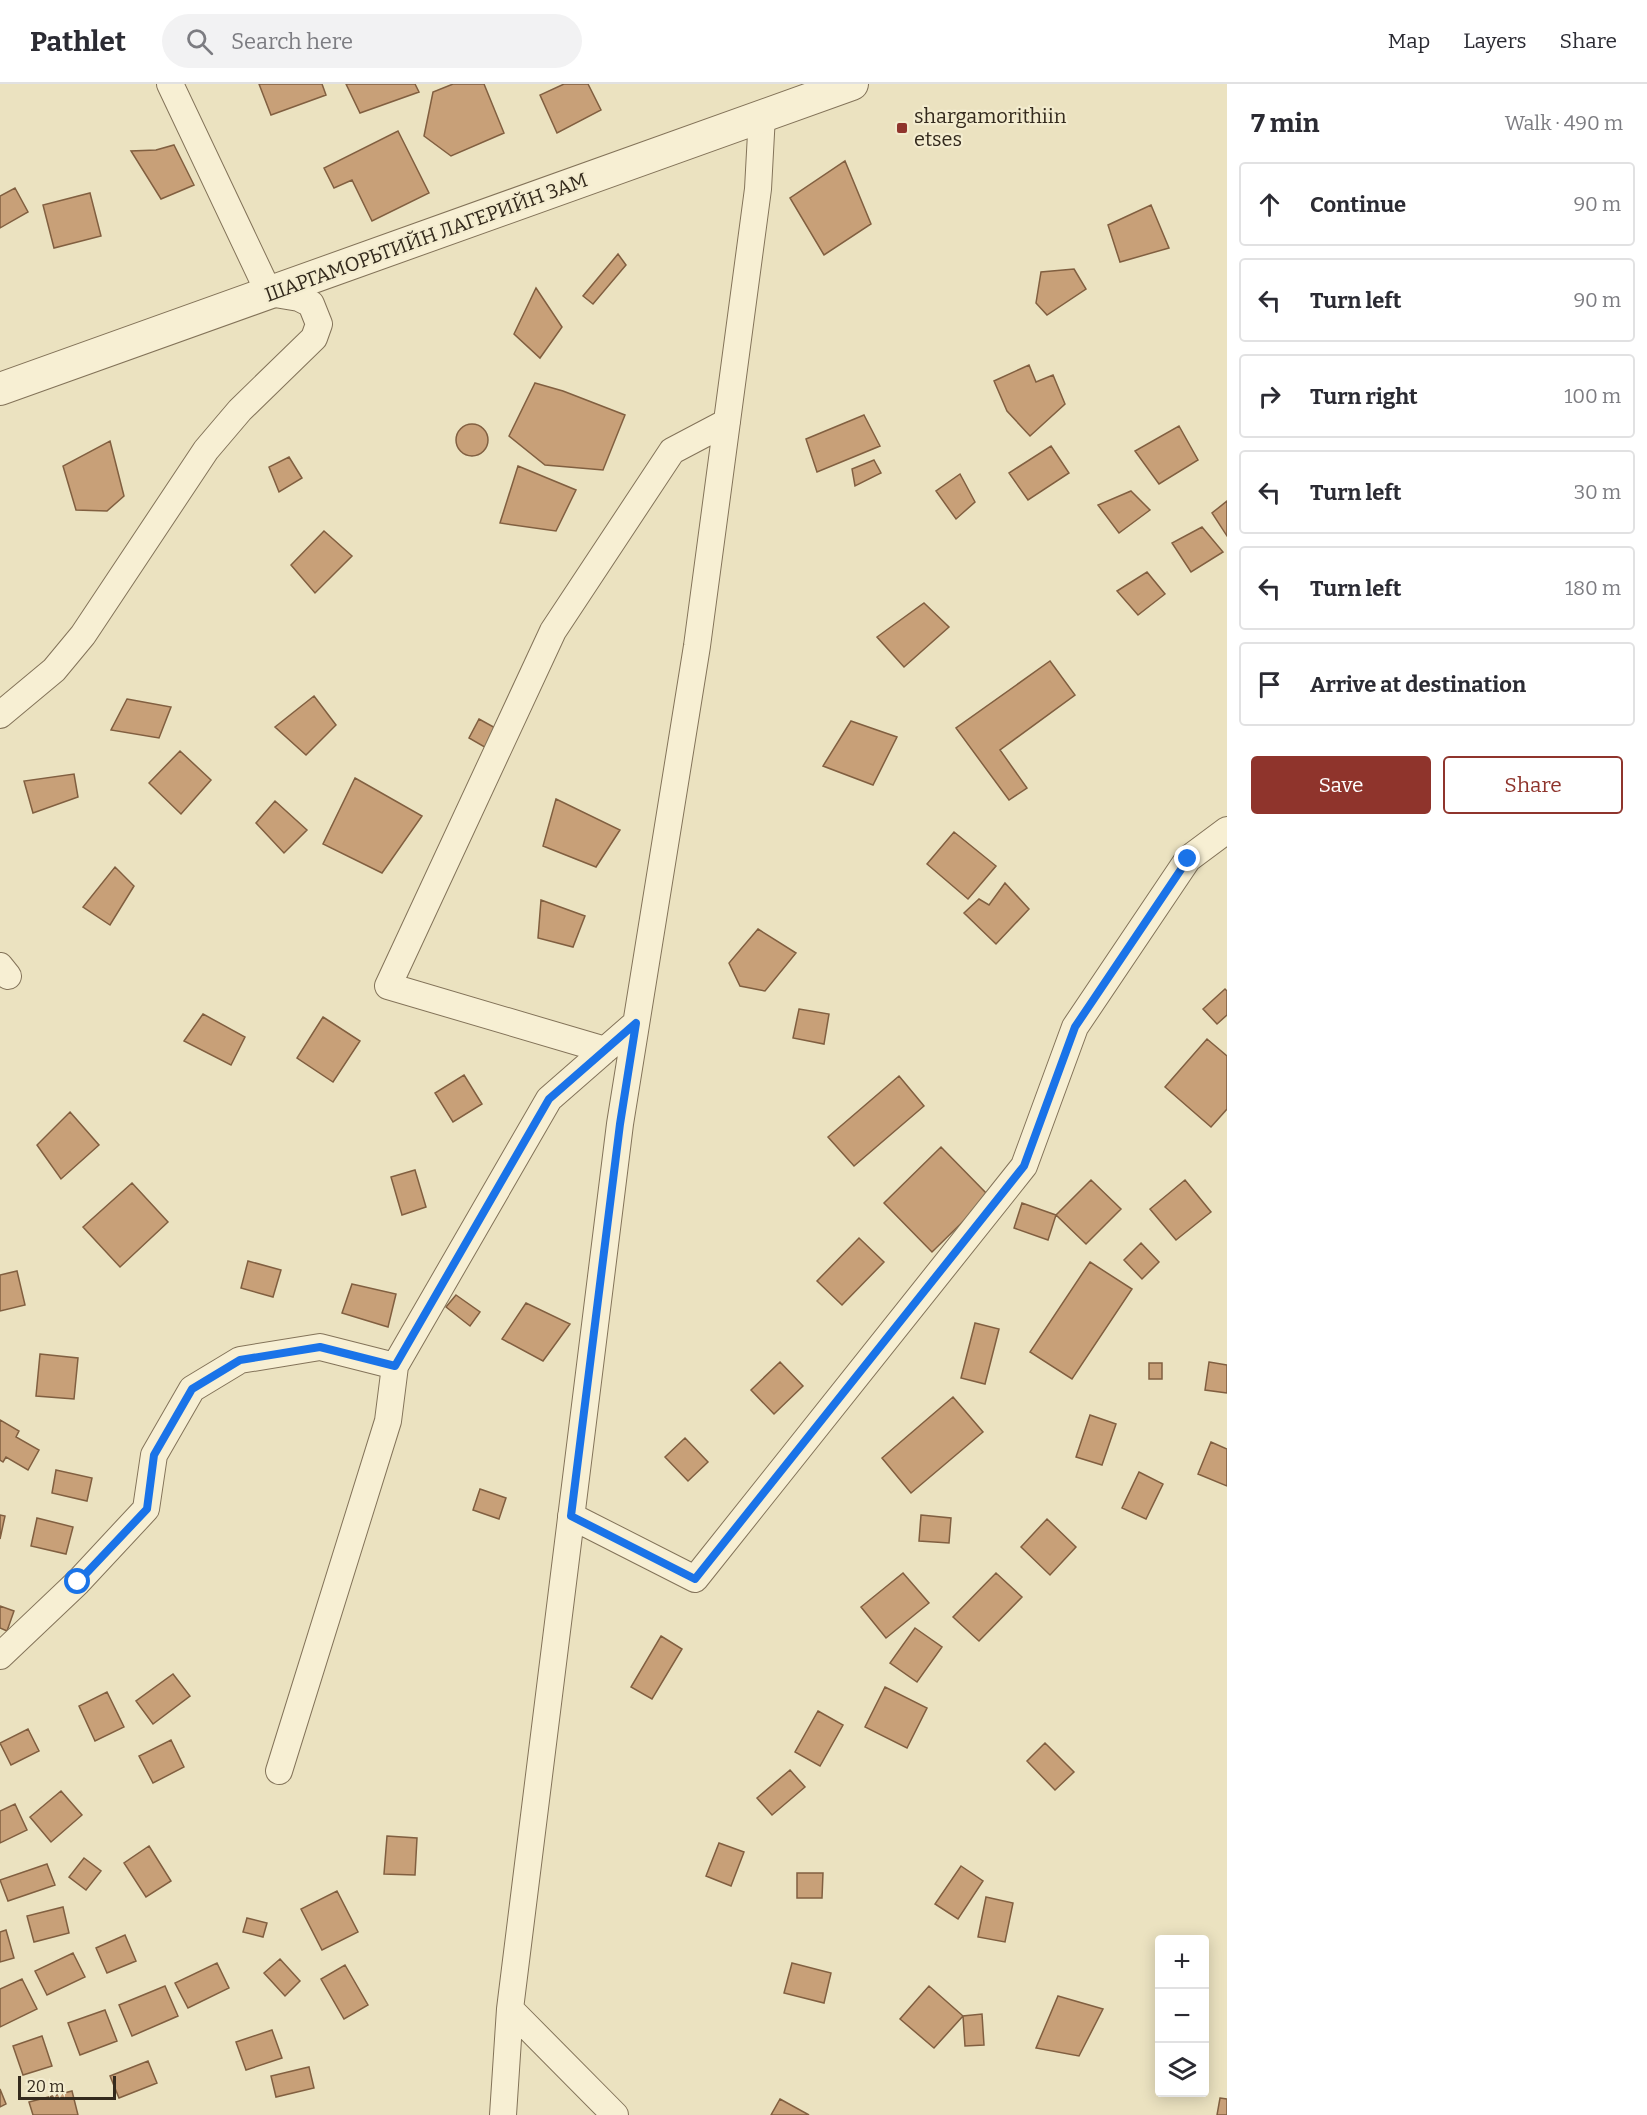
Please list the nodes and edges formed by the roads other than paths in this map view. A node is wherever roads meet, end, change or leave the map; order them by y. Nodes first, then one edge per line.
1 (170, 84) edge
2 (852, 84) edge
3 (762, 115) junction
4 (269, 293) junction
5 (0, 389) edge
6 (727, 423) junction
7 (0, 715) edge
8 (1227, 830) edge
9 (636, 1023) junction
10 (605, 1050) junction
11 (395, 1366) junction
12 (571, 1516) junction
13 (0, 1656) edge
14 (279, 1771) dead end
15 (510, 2009) junction
16 (502, 2115) edge
17 (615, 2115) edge

1 - 4 street
2 - 3 street, ШАРГАМОРЬТИЙН ЛАГЕРИЙН ЗАМ
3 - 4 street, ШАРГАМОРЬТИЙН ЛАГЕРИЙН ЗАМ
3 - 6 street
4 - 5 street, ШАРГАМОРЬТИЙН ЛАГЕРИЙН ЗАМ
4 - 7 street
6 - 9 street
6 - 10 street
8 - 12 street
9 - 10 street
9 - 12 street
10 - 11 street
11 - 13 street
11 - 14 street
12 - 15 street
15 - 16 street
15 - 17 street

